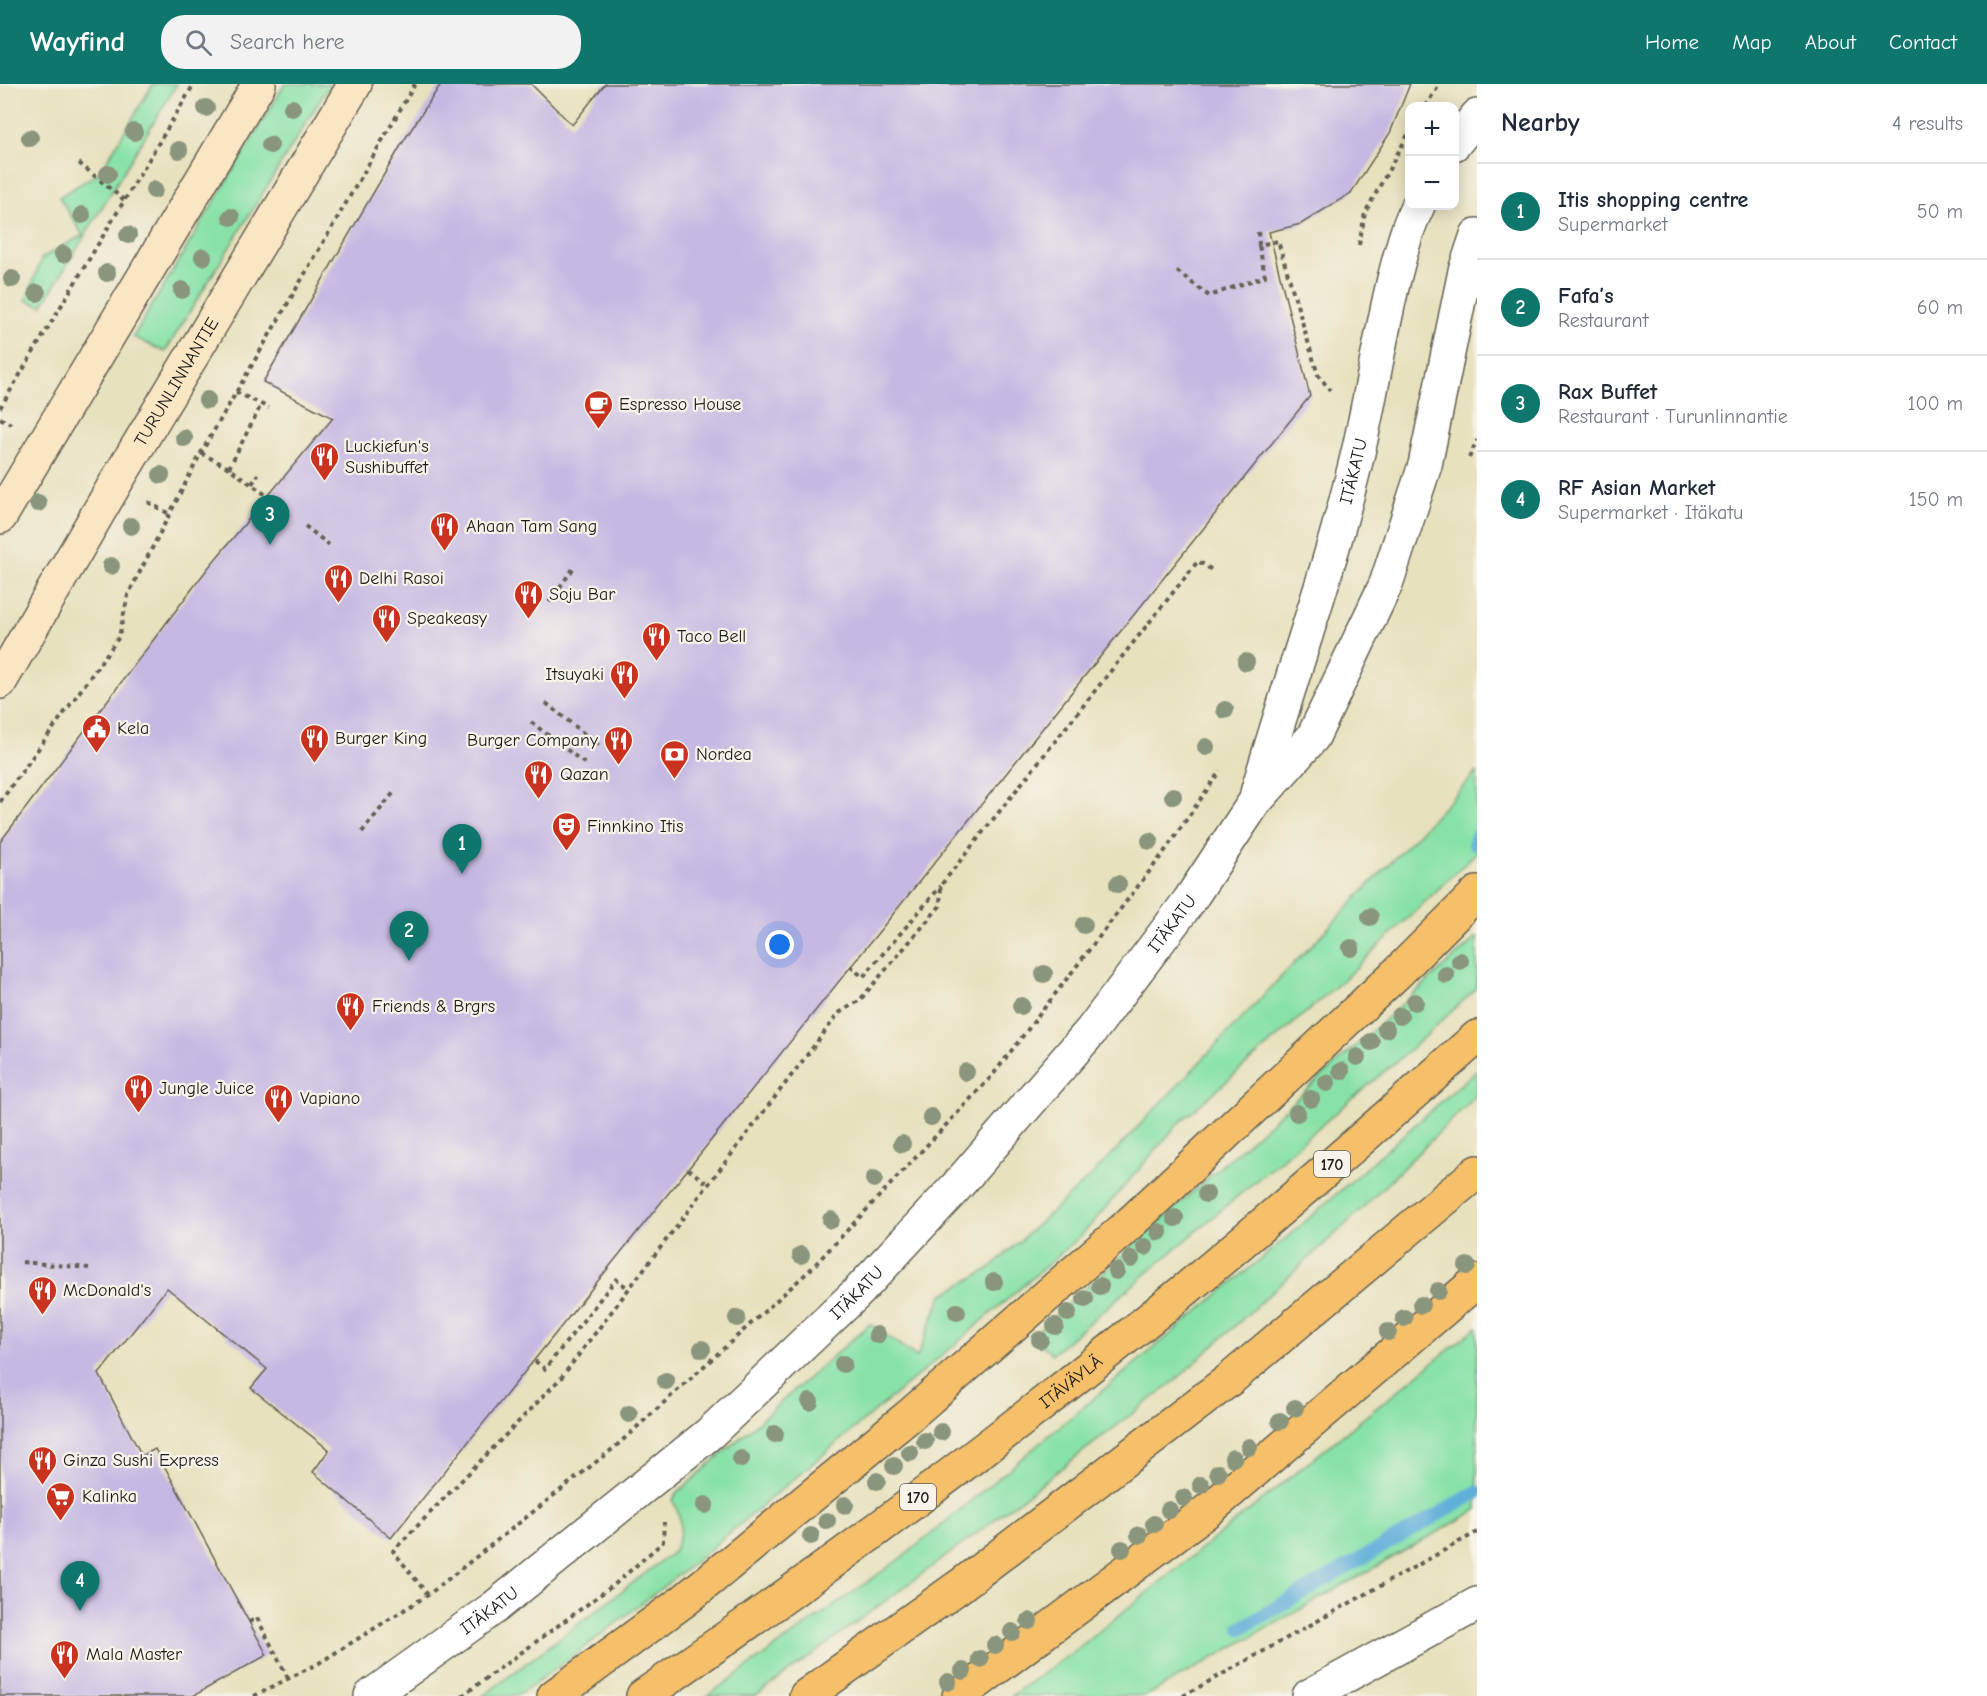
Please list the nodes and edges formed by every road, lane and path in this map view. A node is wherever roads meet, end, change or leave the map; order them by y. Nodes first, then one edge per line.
1 (194, 84) edge
2 (260, 84) edge
3 (355, 84) edge
4 (415, 84) edge
5 (1440, 84) edge
6 (1428, 102) edge
7 (1477, 116) edge
8 (1459, 139) edge
9 (79, 163) dead end
10 (124, 200) junction
11 (1416, 210) edge
12 (1258, 232) dead end
13 (1477, 236) edge
14 (1259, 245) junction
15 (1177, 271) dead end
16 (1330, 391) dead end
17 (236, 392) junction
18 (261, 405) junction
19 (0, 408) edge
20 (268, 408) dead end
21 (201, 453) junction
22 (229, 468) junction
23 (258, 474) dead end
24 (252, 484) junction
25 (266, 495) dead end
26 (0, 517) edge
27 (304, 526) dead end
28 (329, 545) dead end
29 (575, 566) dead end
30 (1212, 570) dead end
31 (549, 602) dead end
32 (0, 682) edge
33 (546, 703) dead end
34 (531, 722) dead end
35 (602, 748) dead end
36 (1224, 763) dead end
37 (588, 766) dead end
38 (395, 791) dead end
39 (0, 802) edge
40 (1254, 803) junction
41 (362, 832) dead end
42 (941, 885) junction
43 (1477, 893) edge
44 (850, 966) dead end
45 (1477, 1037) edge
46 (688, 1169) dead end
47 (1477, 1172) edge
48 (708, 1184) junction
49 (22, 1262) dead end
50 (89, 1269) dead end
51 (1477, 1281) edge
52 (629, 1289) junction
53 (535, 1360) dead end
54 (665, 1516) dead end
55 (1477, 1532) edge
56 (428, 1595) junction
57 (1477, 1604) edge
58 (249, 1622) dead end
59 (288, 1678) junction
60 (254, 1696) edge
61 (371, 1696) edge
62 (462, 1696) edge
63 (554, 1696) edge
64 (643, 1696) edge
65 (806, 1696) edge
66 (959, 1696) edge
67 (1183, 1696) edge
68 (1309, 1696) edge

1 - 10 path
2 - 26 main road
3 - 32 main road, TURUNLINNANTIE
4 - 17 path
5 - 6 path
7 - 8 street
9 - 10 path
10 - 19 path
11 - 40 street, ITÄKATU
12 - 14 path
13 - 40 street, ITÄKATU
14 - 15 path
14 - 16 path
17 - 18 path
17 - 21 path
18 - 20 path
18 - 22 path
21 - 22 path
21 - 39 path
22 - 24 path
23 - 24 path
24 - 25 path
27 - 28 path
29 - 31 path
30 - 42 path
33 - 35 path
34 - 37 path
36 - 56 path
38 - 41 path
40 - 61 street, ITÄKATU
42 - 44 path
42 - 48 path
43 - 63 highway
45 - 64 highway, ITÄVÄYLÄ / 170
46 - 48 path
47 - 65 highway
48 - 52 path
49 - 50 path
51 - 66 highway
52 - 53 path
52 - 56 path
54 - 62 path
55 - 67 path
56 - 59 path
57 - 68 street
58 - 59 path
59 - 60 path

